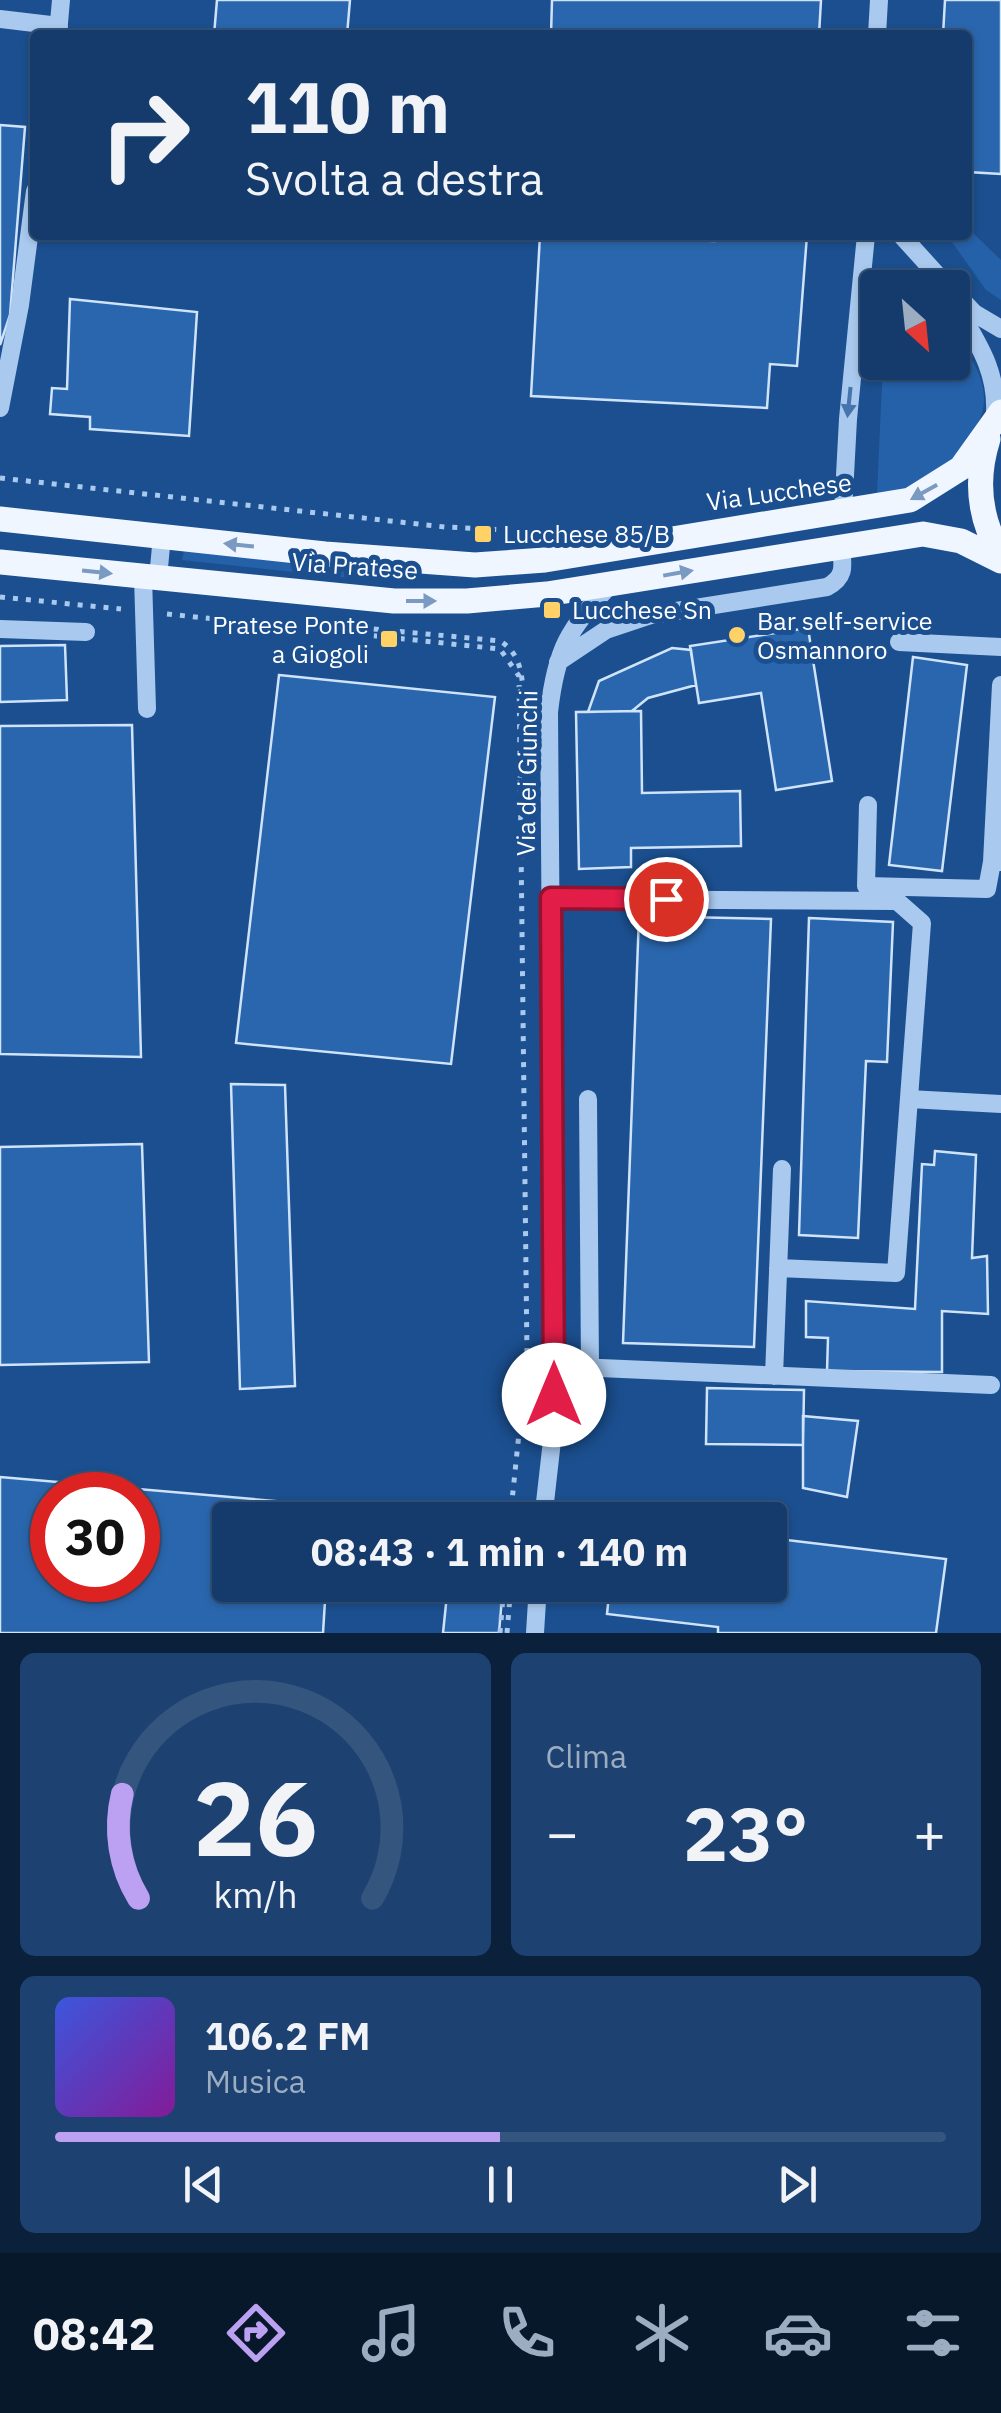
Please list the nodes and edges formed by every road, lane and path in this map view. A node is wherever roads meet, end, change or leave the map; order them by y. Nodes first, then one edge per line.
1 (61, 0) edge
2 (878, 0) edge
3 (0, 19) edge
4 (59, 30) edge
5 (877, 30) edge
6 (30, 229) edge
7 (866, 240) edge
8 (905, 240) edge
9 (932, 270) edge
10 (970, 308) edge
11 (970, 330) edge
12 (1001, 330) edge
13 (0, 408) edge
14 (997, 419) edge
15 (0, 478) edge
16 (843, 513) junction
17 (0, 520) edge
18 (528, 532) dead end
19 (162, 536) junction
20 (841, 546) junction
21 (1001, 558) edge
22 (545, 560) joint
23 (0, 562) edge
24 (151, 577) junction
25 (611, 584) junction
26 (0, 594) edge
27 (144, 608) junction
28 (0, 630) edge
29 (86, 632) dead end
30 (900, 642) dead end
31 (1001, 648) edge
32 (558, 662) junction
33 (1001, 685) edge
34 (147, 709) dead end
35 (868, 805) dead end
36 (996, 862) edge
37 (551, 898) junction
38 (532, 1019) dead end
39 (588, 1099) dead end
40 (909, 1099) junction
41 (1001, 1104) edge
42 (782, 1169) dead end
43 (778, 1268) junction
44 (536, 1352) dead end
45 (554, 1366) junction
46 (590, 1368) junction
47 (534, 1370) dead end
48 (774, 1376) junction
49 (990, 1384) dead end
50 (526, 1461) dead end
51 (515, 1502) edge
52 (518, 1502) edge
53 (544, 1502) edge
54 (506, 1602) edge
55 (537, 1602) edge
56 (503, 1633) edge
57 (535, 1633) edge

1 - 4 street
2 - 5 street
3 - 4 street
6 - 13 street
7 -> 16 street
8 - 9 street
10 - 12 street
11 - 14 street
14 -> 16 main road, Via Lucchese
14 - 21 main road
15 - 18 path
16 - 22 main road, Via Lucchese
17 - 19 main road, Via Pratese
22 -> 19 main road, Via Pratese
19 - 24 street
20 - 21 main road
25 -> 20 main road
20 - 32 street
23 -> 24 main road, Via Pratese
24 -> 25 main road, Via Pratese
24 - 27 street
25 - 32 street, Via dei Giunchi
26 - 27 path
27 - 34 street
27 - 38 path
27 - 51 path
28 - 29 street
30 - 31 street
32 - 37 street, Via dei Giunchi
33 - 36 street
35 - 36 street
37 - 40 street
37 - 45 street, Via dei Giunchi
39 - 46 street
40 - 41 street
40 - 43 street
42 - 43 street
43 - 48 street
44 - 47 path
45 - 46 street
45 - 53 street, Via dei Giunchi
46 - 48 street
48 - 49 street
50 - 52 path
54 - 56 path
55 - 57 street

